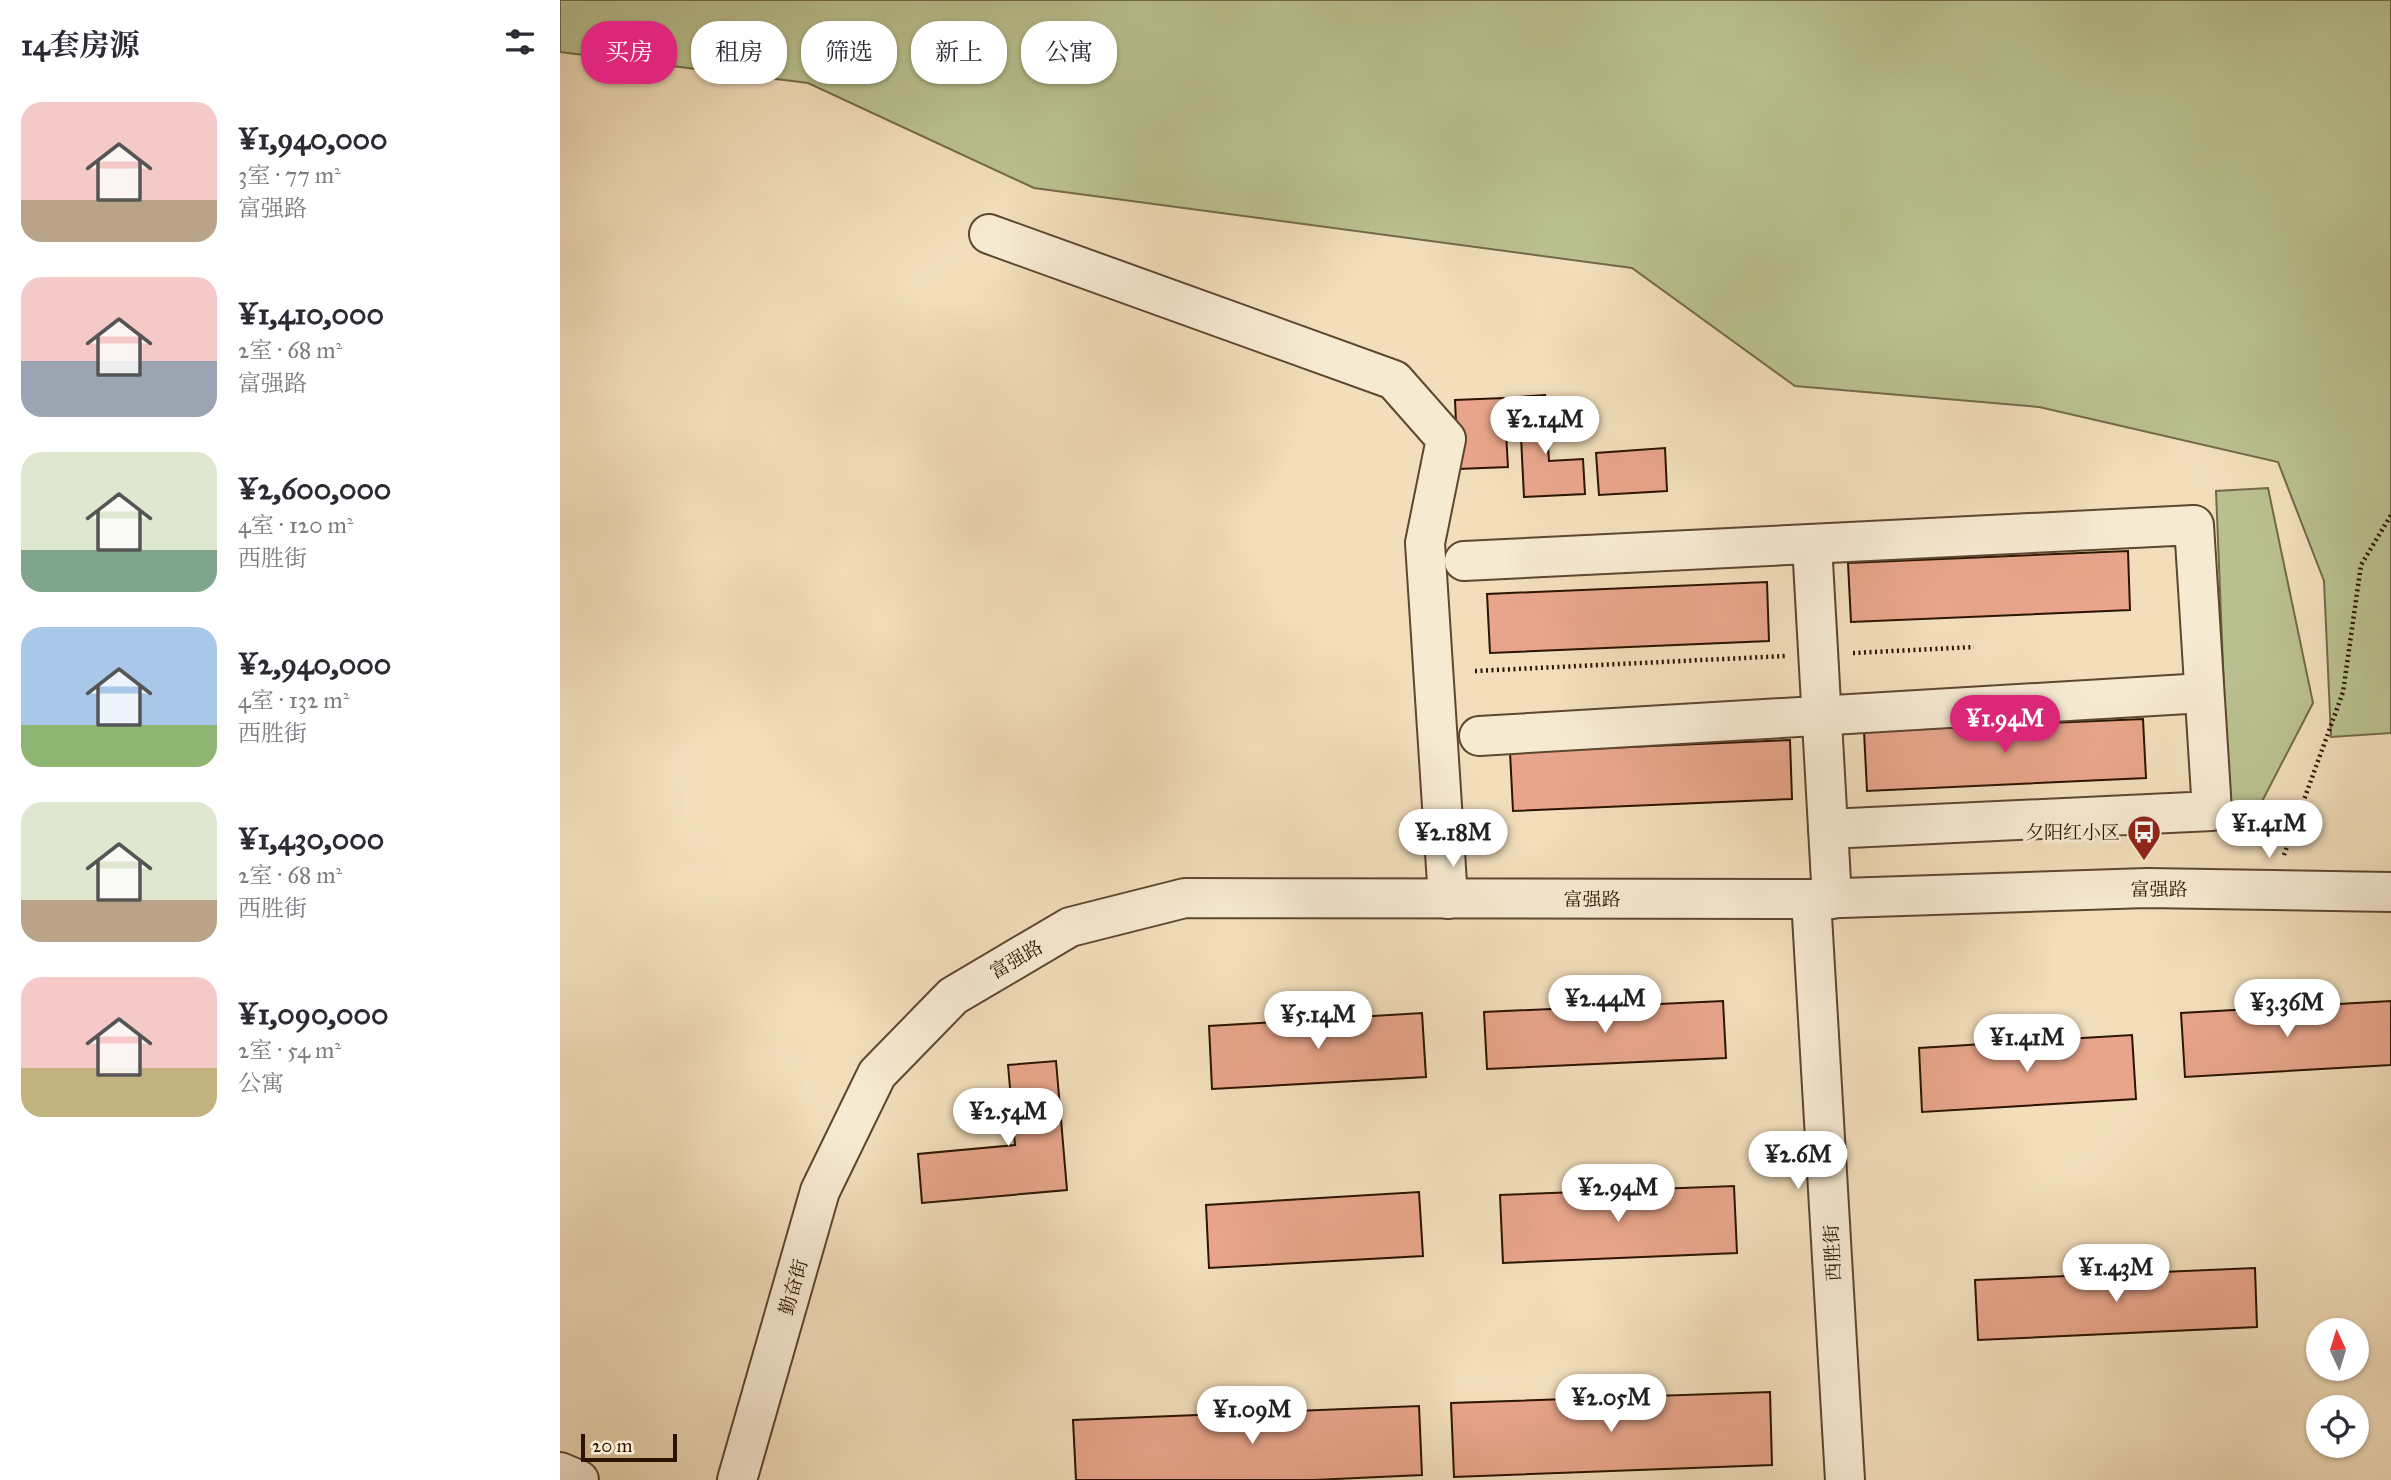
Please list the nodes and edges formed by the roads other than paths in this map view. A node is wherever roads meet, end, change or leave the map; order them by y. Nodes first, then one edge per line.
1 (989, 234) dead end
2 (1812, 544) junction
3 (1464, 561) dead end
4 (2204, 693) junction
5 (1822, 716) junction
6 (1479, 736) dead end
7 (1828, 829) junction
8 (2391, 892) edge
9 (1448, 899) junction
10 (1821, 899) junction
11 (864, 1101) joint
12 (560, 1472) edge
13 (579, 1480) edge
14 (737, 1480) edge
15 (1845, 1480) edge

1 - 9 street
2 - 3 street
2 - 4 street
2 - 5 street, 西胜街
4 - 5 street
4 - 7 street
5 - 6 street
5 - 7 street, 西胜街
7 - 10 street, 西胜街
8 - 10 street, 富强路
9 - 10 street, 富强路
9 - 11 street, 富强路
10 - 15 street, 西胜街
11 - 14 street, 勤奋街
12 - 13 street

